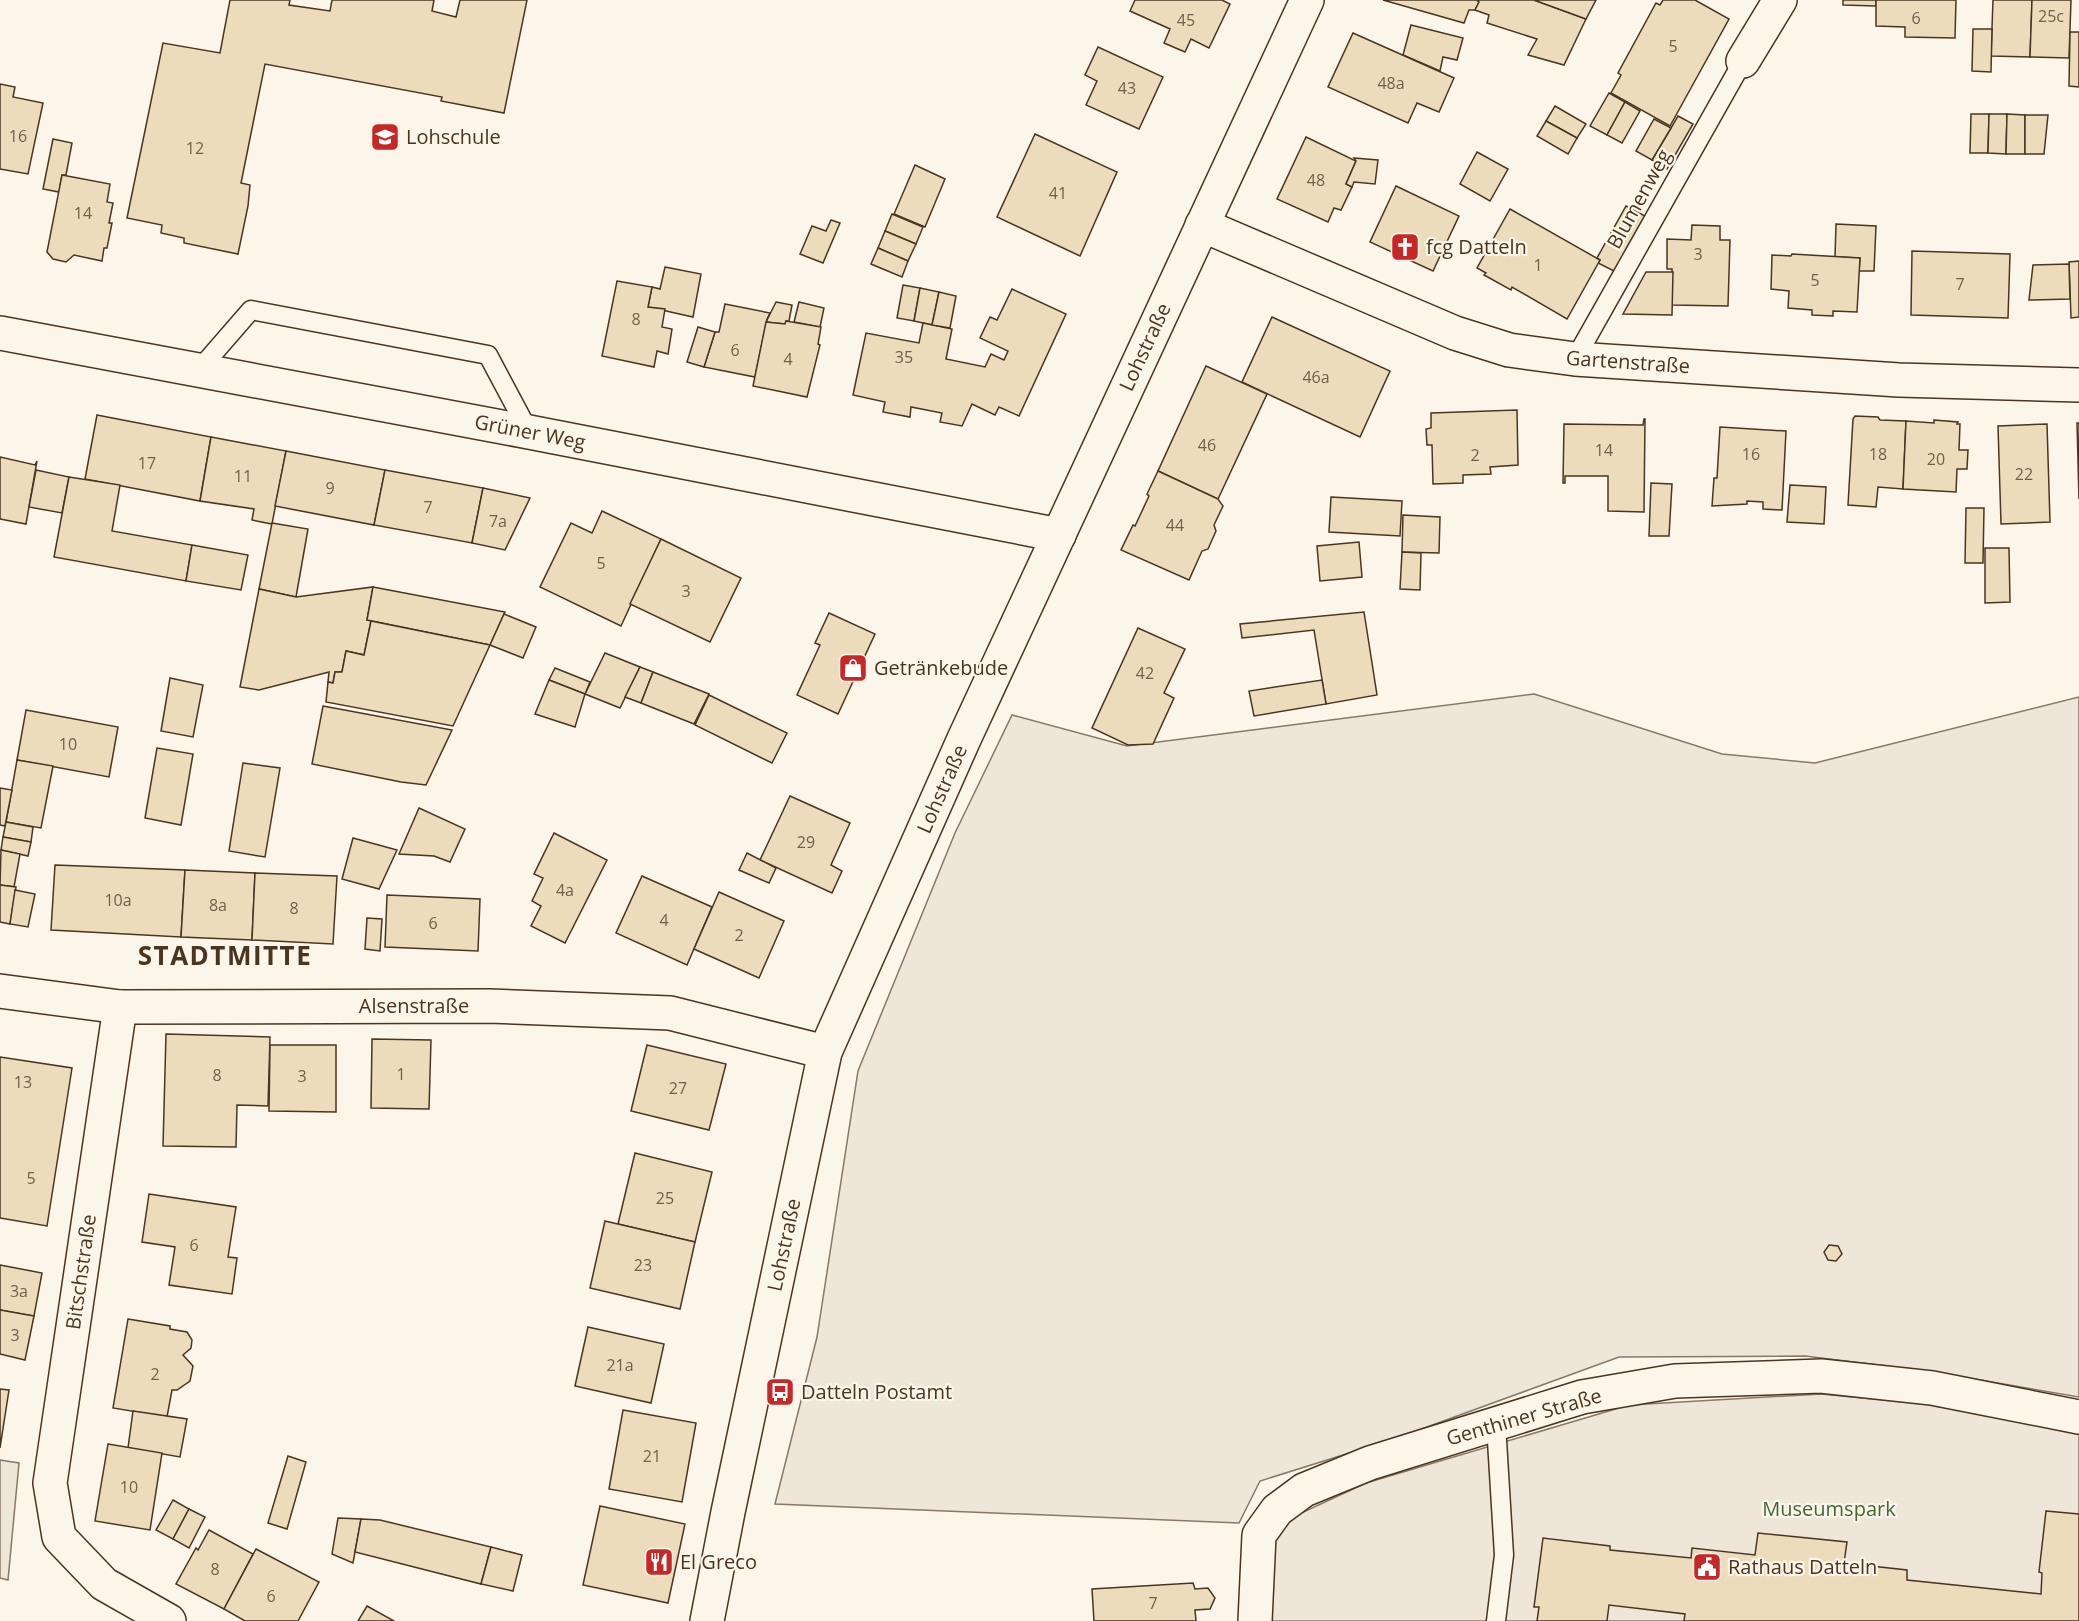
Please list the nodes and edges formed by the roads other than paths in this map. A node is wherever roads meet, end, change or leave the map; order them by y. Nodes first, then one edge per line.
1 (1307, 0) edge
2 (1780, 0) edge
3 (1743, 61) joint
4 (1203, 225) junction
5 (0, 333) edge
6 (1575, 359) junction
7 (198, 371) junction
8 (2079, 385) edge
9 (529, 432) junction
10 (1059, 536) junction
11 (0, 991) edge
12 (120, 1007) junction
13 (825, 1052) junction
14 (2079, 1417) edge
15 (1496, 1424) junction
16 (169, 1621) edge
17 (707, 1621) edge
18 (1255, 1621) edge
19 (1496, 1621) edge

1 - 4 street, Lohstraße
2 - 3 street
3 - 6 lane, Blumenweg
4 - 6 street, Gartenstraße
4 - 10 street, Lohstraße
5 - 7 street, Grüner Weg
6 - 8 street, Gartenstraße
7 - 9 street, Grüner Weg
7 - 9 lane
9 - 10 street, Grüner Weg
10 - 13 street, Lohstraße
11 - 12 street, Alsenstraße
12 - 13 street, Alsenstraße
12 - 16 street, Bitschstraße
13 - 17 street, Lohstraße
14 - 15 street, Genthiner Straße
15 - 18 street, Genthiner Straße
15 - 19 lane

